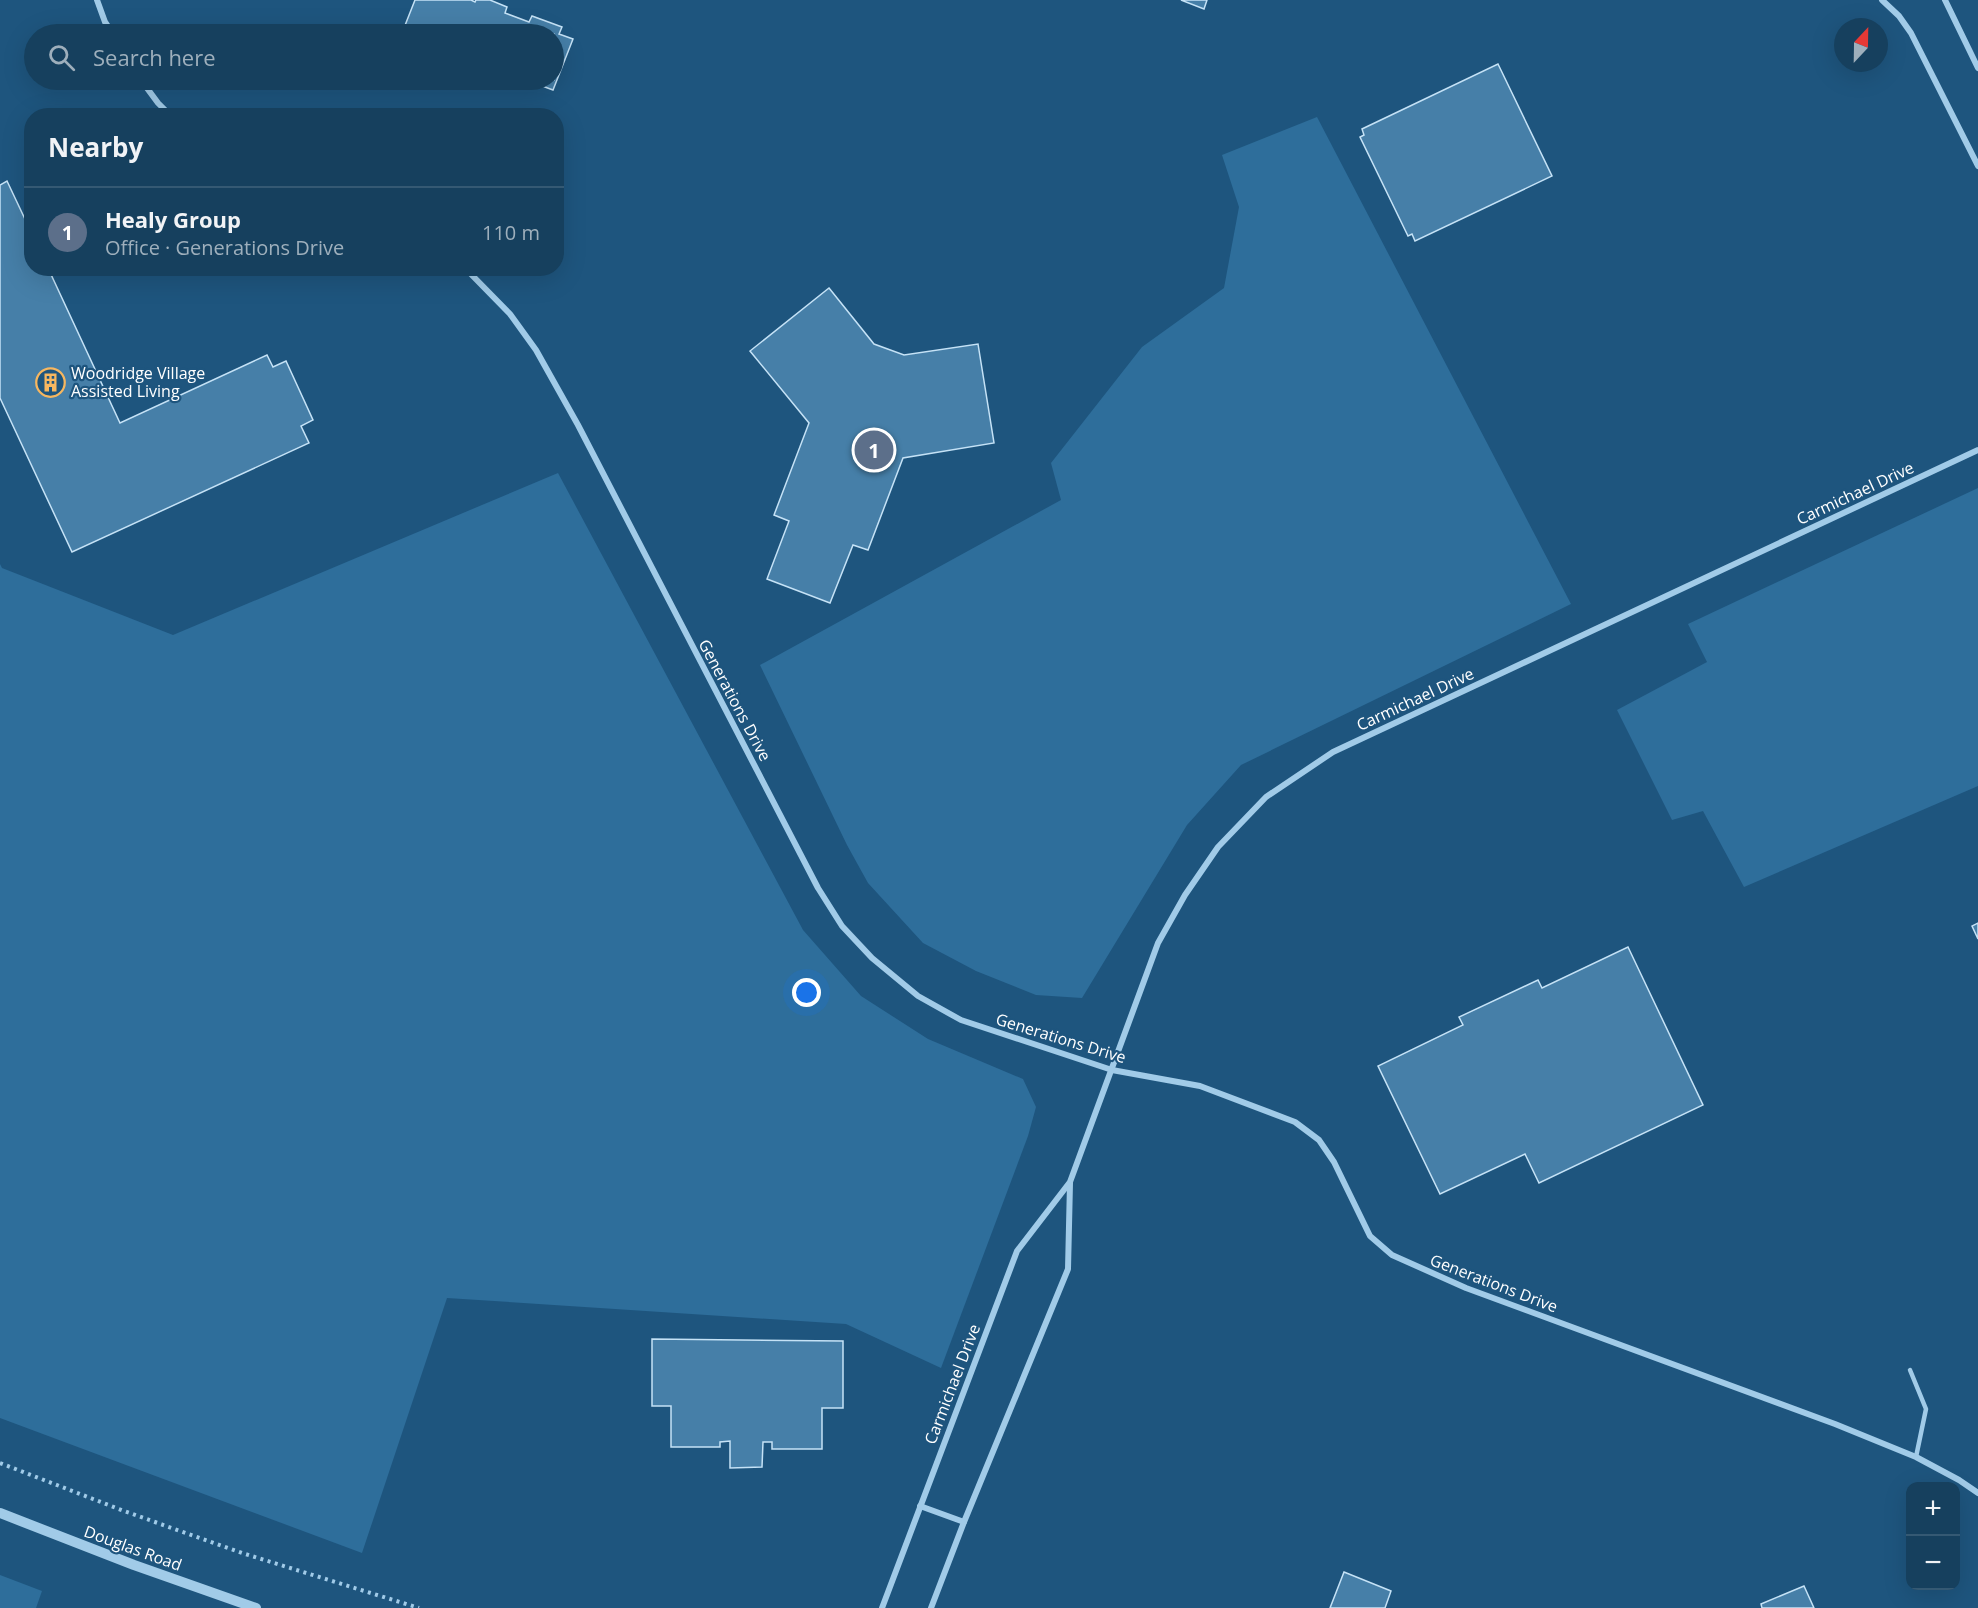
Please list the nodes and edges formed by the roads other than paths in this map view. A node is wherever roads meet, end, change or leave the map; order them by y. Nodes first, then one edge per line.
1 (97, 0) edge
2 (1881, 0) edge
3 (1945, 0) edge
4 (107, 24) edge
5 (1978, 68) edge
6 (148, 90) edge
7 (163, 108) edge
8 (1978, 166) edge
9 (473, 276) edge
10 (1978, 450) edge
11 (1112, 1070) junction
12 (1070, 1182) junction
13 (1910, 1370) dead end
14 (1916, 1457) junction
15 (1978, 1493) edge
16 (920, 1506) junction
17 (0, 1513) edge
18 (964, 1522) junction
19 (256, 1608) edge
20 (882, 1608) edge
21 (932, 1608) edge

1 - 4 street
2 - 8 street
3 - 5 street
6 - 7 street
9 - 11 street, Generations Drive
10 - 11 street, Carmichael Drive
11 - 12 street, Carmichael Drive
11 - 14 street, Generations Drive
12 - 16 street, Carmichael Drive
12 - 18 street, Carmichael Drive
13 - 14 lane
14 - 15 street, Generations Drive
16 - 18 street
16 - 20 street, Carmichael Drive
17 - 19 street, Douglas Road
18 - 21 street, Carmichael Drive

